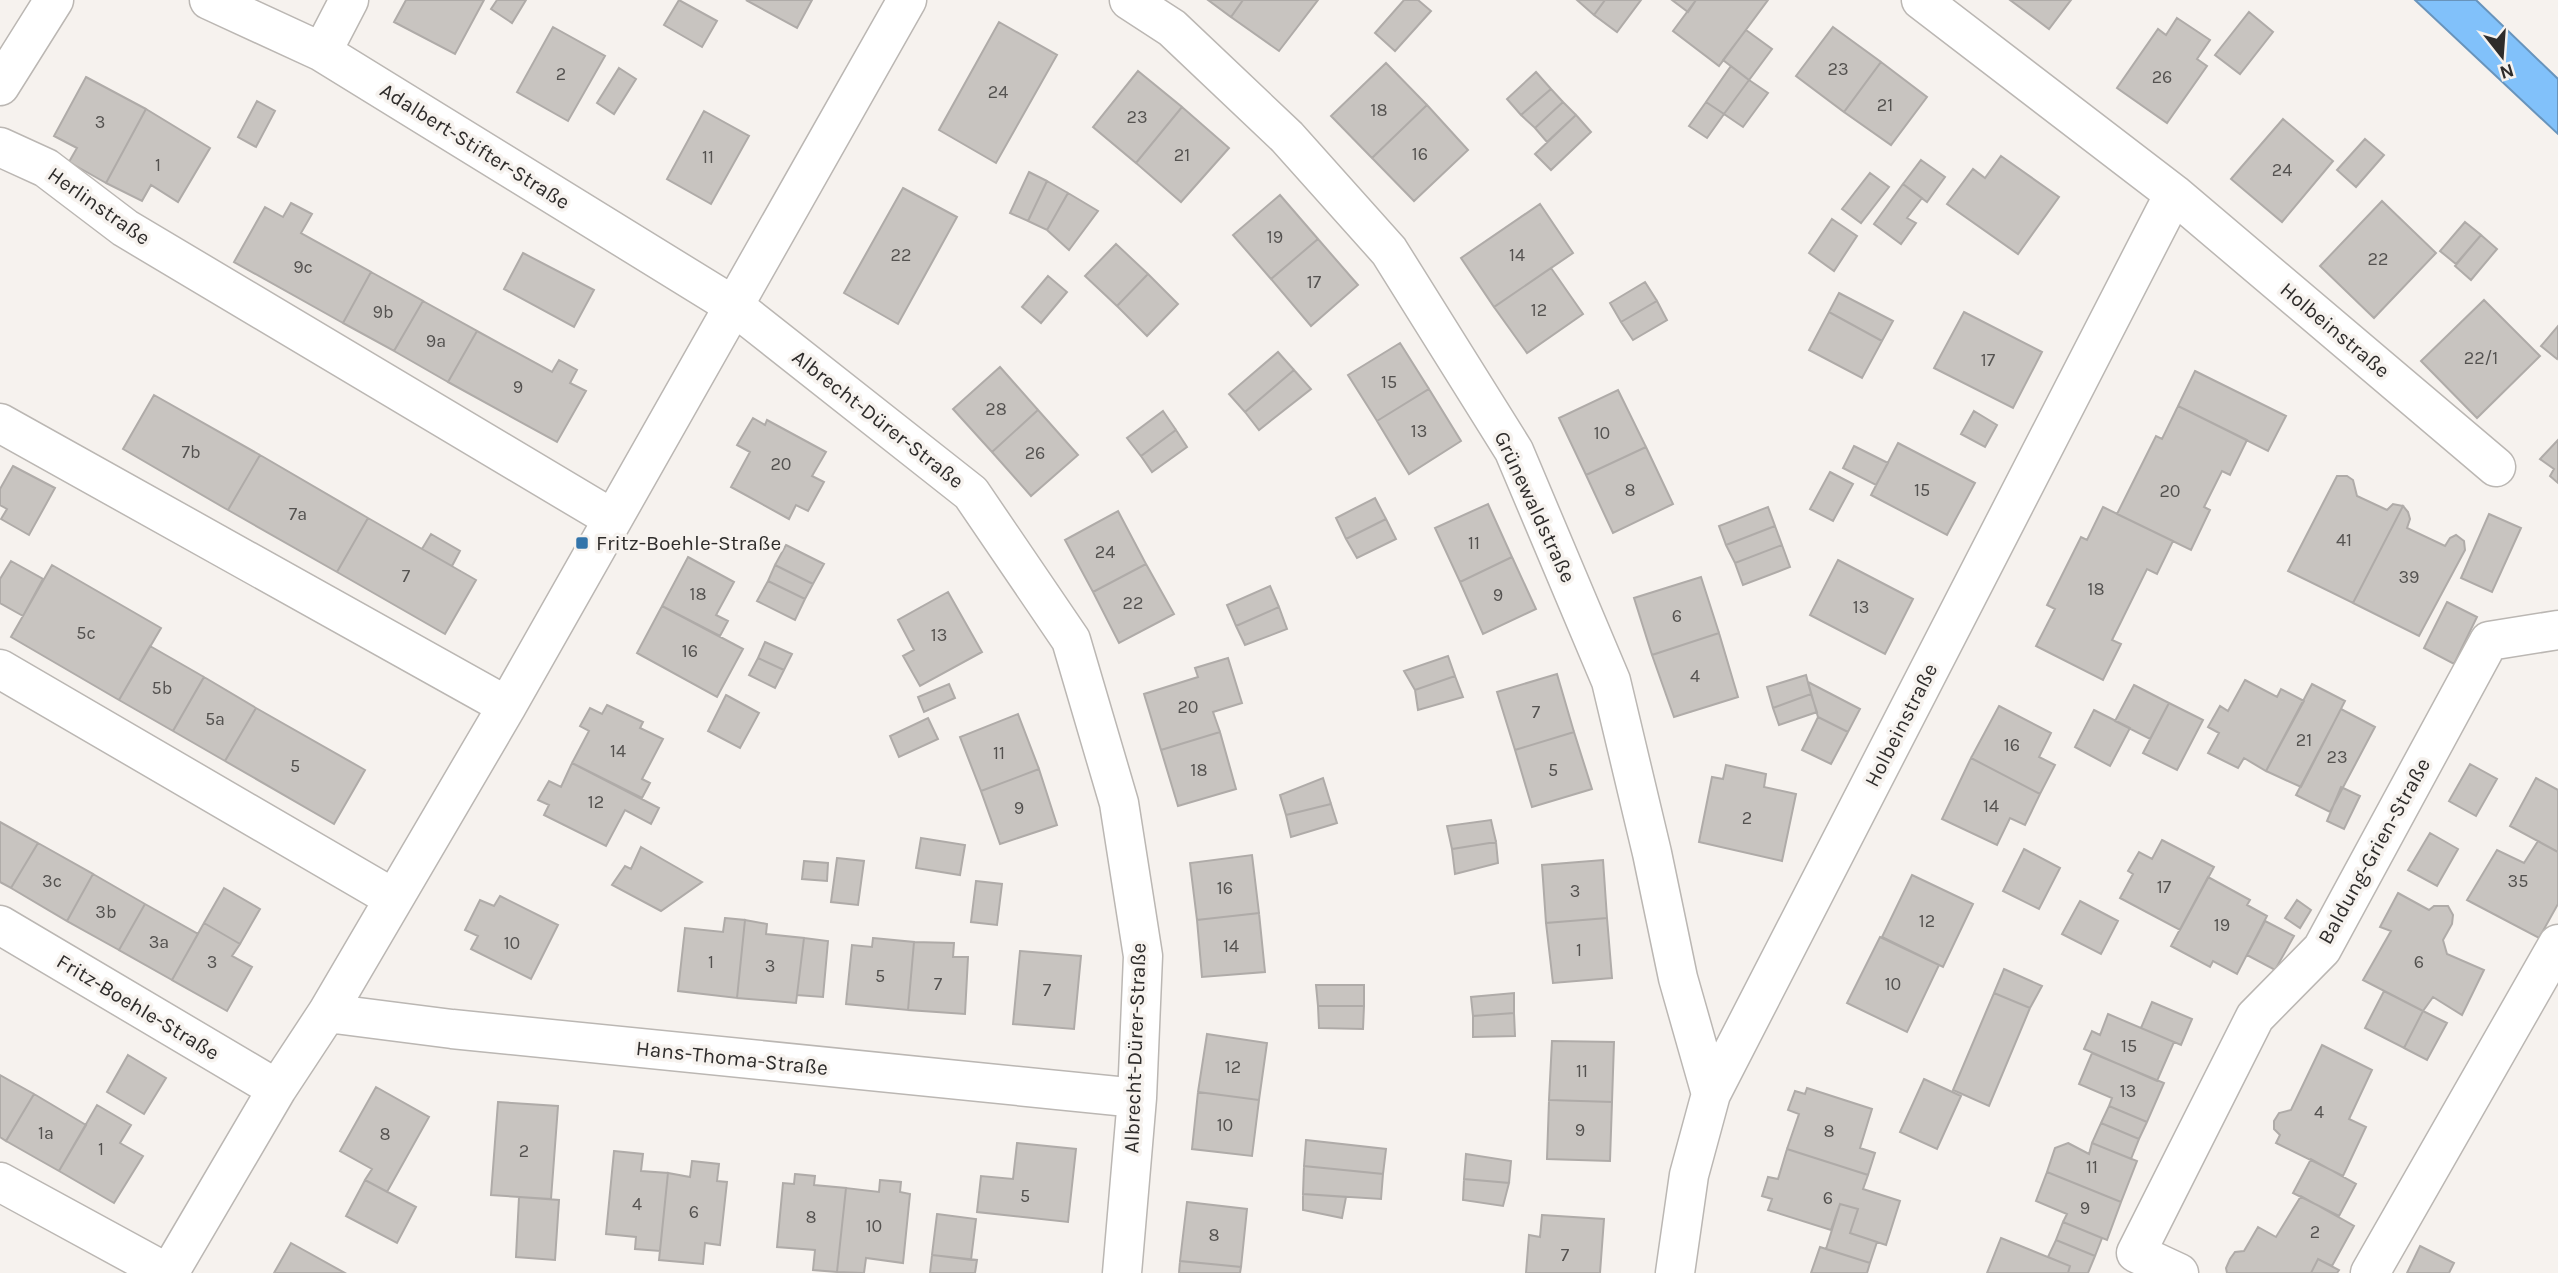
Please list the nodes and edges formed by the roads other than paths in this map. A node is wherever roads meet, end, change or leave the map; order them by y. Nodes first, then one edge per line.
1 (54, 0) edge
2 (209, 0) edge
3 (349, 0) edge
4 (907, 0) edge
5 (1129, 0) edge
6 (1922, 0) edge
7 (322, 52) junction
8 (0, 86) edge
9 (0, 147) edge
10 (2174, 194) junction
11 (734, 306) junction
12 (0, 423) edge
13 (2496, 467) dead end
14 (613, 519) junction
15 (2558, 630) edge
16 (0, 669) edge
17 (507, 706) junction
18 (393, 898) junction
19 (0, 925) edge
20 (2558, 944) edge
21 (327, 1013) junction
22 (277, 1090) junction
23 (1711, 1094) junction
24 (1137, 1098) junction
25 (0, 1182) edge
26 (168, 1273) edge
27 (1122, 1273) edge
28 (1675, 1273) edge
29 (2179, 1273) edge
30 (2370, 1273) edge

1 - 8 street
2 - 7 street, Adalbert-Stifter-Straße
3 - 7 street
4 - 11 street
5 - 23 street, Grünewaldstraße
6 - 10 street, Holbeinstraße
7 - 11 street, Adalbert-Stifter-Straße
9 - 14 street, Herlinstraße
10 - 13 street, Holbeinstraße
10 - 23 street, Holbeinstraße
11 - 14 street
11 - 24 street, Albrecht-Dürer-Straße
12 - 17 street
14 - 17 street
15 - 29 street, Baldung-Grien-Straße
16 - 18 street
17 - 18 street
18 - 21 street
19 - 22 street, Fritz-Boehle-Straße
20 - 30 street
21 - 22 street
21 - 24 street, Hans-Thoma-Straße
22 - 26 street
23 - 28 street, Holbeinstraße
24 - 27 street, Albrecht-Dürer-Straße
25 - 26 street

